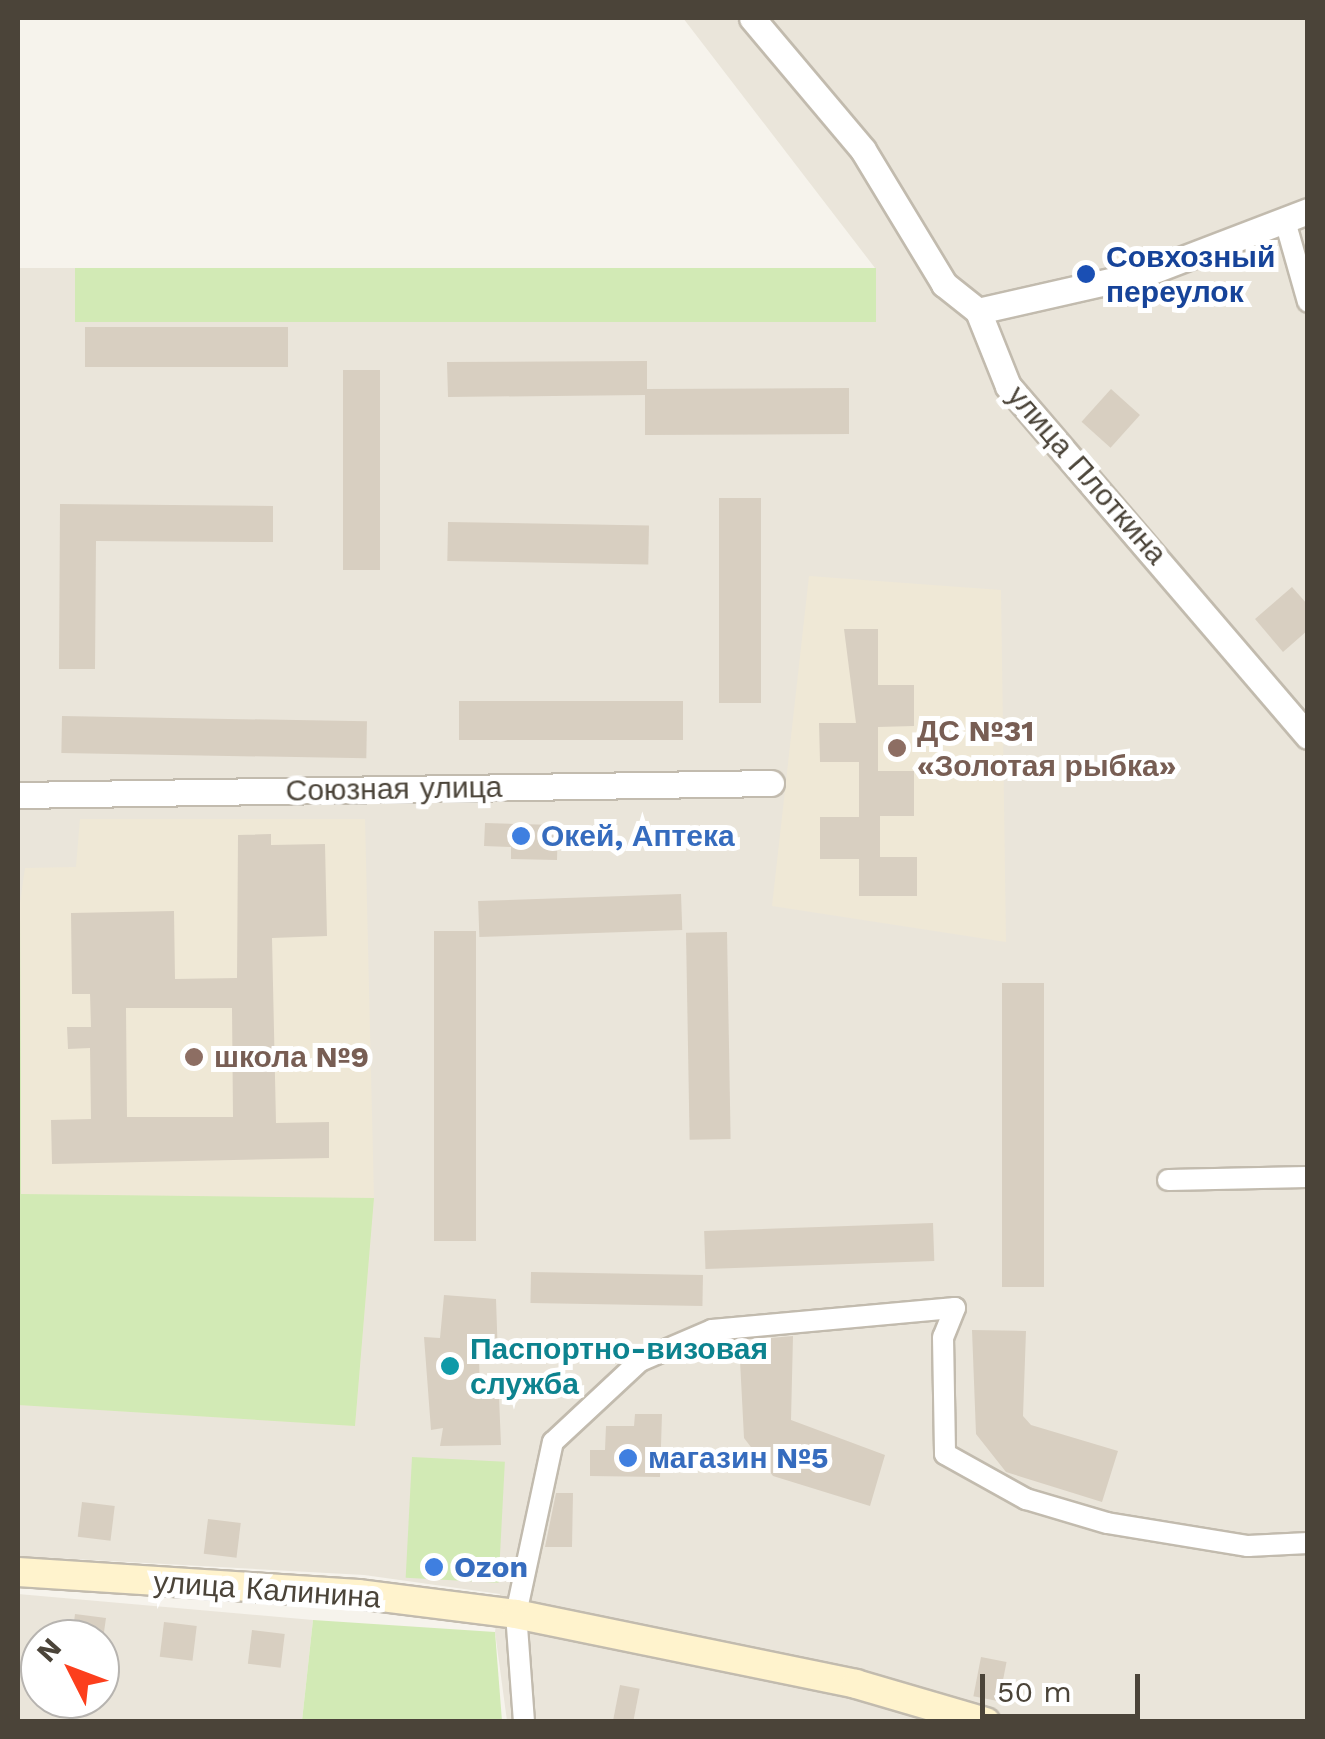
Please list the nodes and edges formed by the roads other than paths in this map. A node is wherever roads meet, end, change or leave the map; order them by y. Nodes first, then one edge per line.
1 (752, 18) edge
2 (1296, 216) edge
3 (1308, 302) edge
4 (978, 311) junction
5 (1288, 702) junction
6 (1308, 726) edge
7 (1308, 736) edge
8 (771, 783) dead end
9 (18, 795) edge
10 (1308, 1177) edge
11 (1168, 1180) dead end
12 (1308, 1543) edge
13 (18, 1572) edge
14 (516, 1614) junction
15 (524, 1722) edge
16 (986, 1722) edge

1 - 4 street, улица Плоткина
2 - 3 street
2 - 4 street
4 - 5 street, улица Плоткина
5 - 6 street, улица Плоткина
5 - 7 street
8 - 9 street, Союзная улица
10 - 11 street
12 - 14 street
13 - 14 main road, улица Калинина
14 - 15 street
14 - 16 main road, улица Калинина

